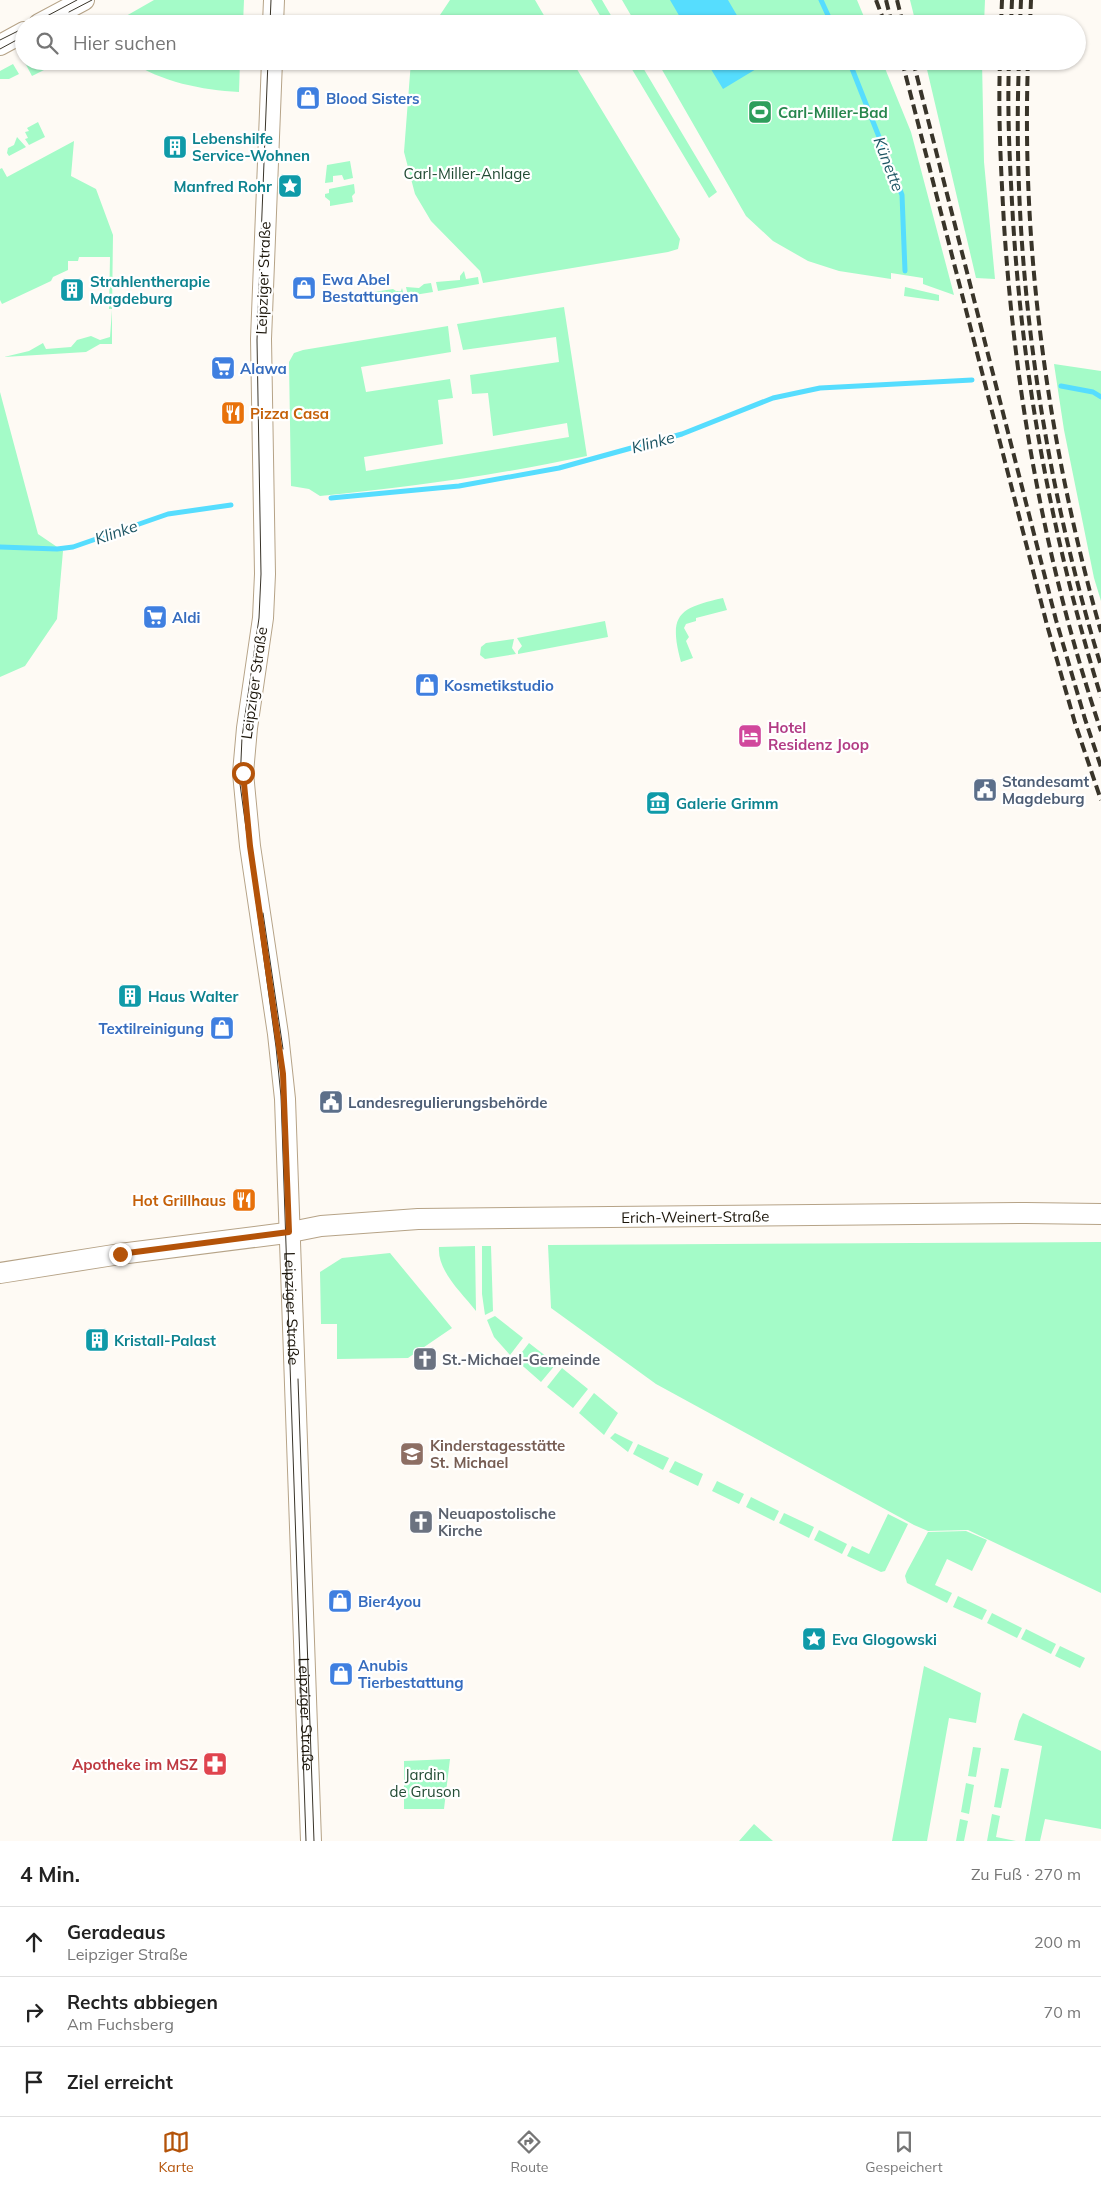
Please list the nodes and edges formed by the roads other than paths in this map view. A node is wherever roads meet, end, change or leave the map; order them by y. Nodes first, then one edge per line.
1 (84, 0) edge
2 (274, 0) edge
3 (56, 15) edge
4 (274, 15) edge
5 (15, 37) edge
6 (0, 45) edge
7 (272, 70) edge
8 (1101, 1214) edge
9 (289, 1232) junction
10 (0, 1273) edge
11 (311, 1841) edge

1 - 3 main road
2 - 4 main road
5 - 6 main road
7 - 9 main road, Leipziger Straße
8 - 9 main road, Erich-Weinert-Straße
9 - 10 main road, Erich-Weinert-Straße
9 - 11 main road, Leipziger Straße

